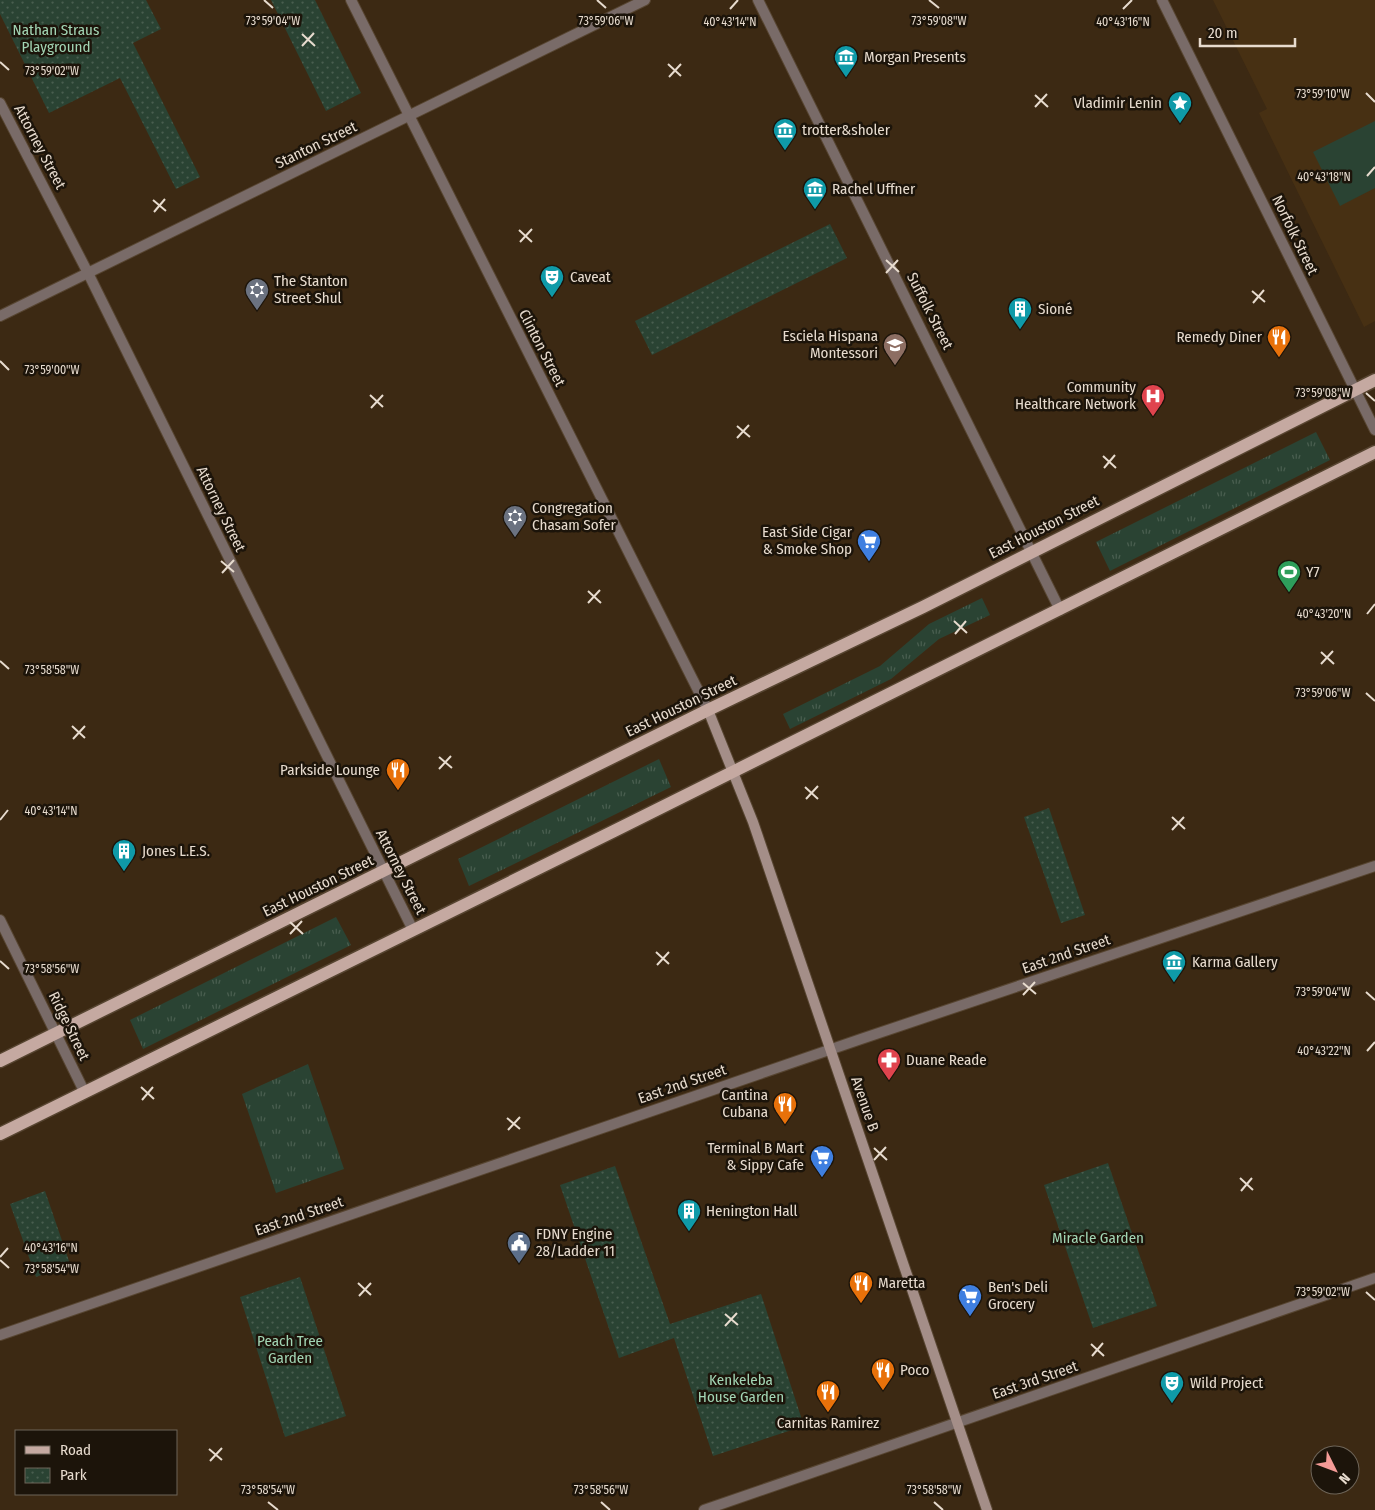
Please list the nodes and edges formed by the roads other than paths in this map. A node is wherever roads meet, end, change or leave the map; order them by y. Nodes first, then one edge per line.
1 (351, 0) edge
2 (645, 0) edge
3 (758, 0) edge
4 (1162, 0) edge
5 (0, 103) edge
6 (408, 116) junction
7 (88, 273) junction
8 (0, 316) edge
9 (1375, 380) edge
10 (1355, 389) junction
11 (1375, 430) edge
12 (1375, 452) edge
13 (1033, 551) junction
14 (1060, 610) junction
15 (708, 710) junction
16 (733, 771) junction
17 (1375, 866) edge
18 (384, 872) junction
19 (0, 920) edge
20 (413, 930) junction
21 (56, 1033) junction
22 (830, 1049) junction
23 (0, 1061) edge
24 (84, 1091) junction
25 (0, 1134) edge
26 (1375, 1278) edge
27 (0, 1335) edge
28 (957, 1422) junction
29 (704, 1510) edge
30 (987, 1510) edge

1 - 6 street, Clinton Street
2 - 6 street, Stanton Street
3 - 13 street, Suffolk Street
4 - 10 street, Norfolk Street
5 - 7 street, Attorney Street
6 - 7 street, Stanton Street
6 - 15 street, Clinton Street
7 - 8 street, Stanton Street
7 - 18 street, Attorney Street
9 - 10 main road, East Houston Street
10 - 11 street, Norfolk Street
10 - 13 main road, East Houston Street
12 - 14 main road
13 - 14 street, Suffolk Street
13 - 15 main road, East Houston Street
14 - 16 main road
15 - 16 street, Avenue B
15 - 18 main road, East Houston Street
16 - 20 main road
16 - 22 street, Avenue B
17 - 22 street, East 2nd Street
18 - 20 street, Attorney Street
18 - 21 main road, East Houston Street
19 - 21 street, Ridge Street
20 - 24 main road
21 - 23 main road, East Houston Street
21 - 24 street, Ridge Street
22 - 27 street, East 2nd Street
22 - 28 street, Avenue B
24 - 25 main road
26 - 28 street, East 3rd Street
28 - 29 street, East 3rd Street
28 - 30 street, Avenue B

